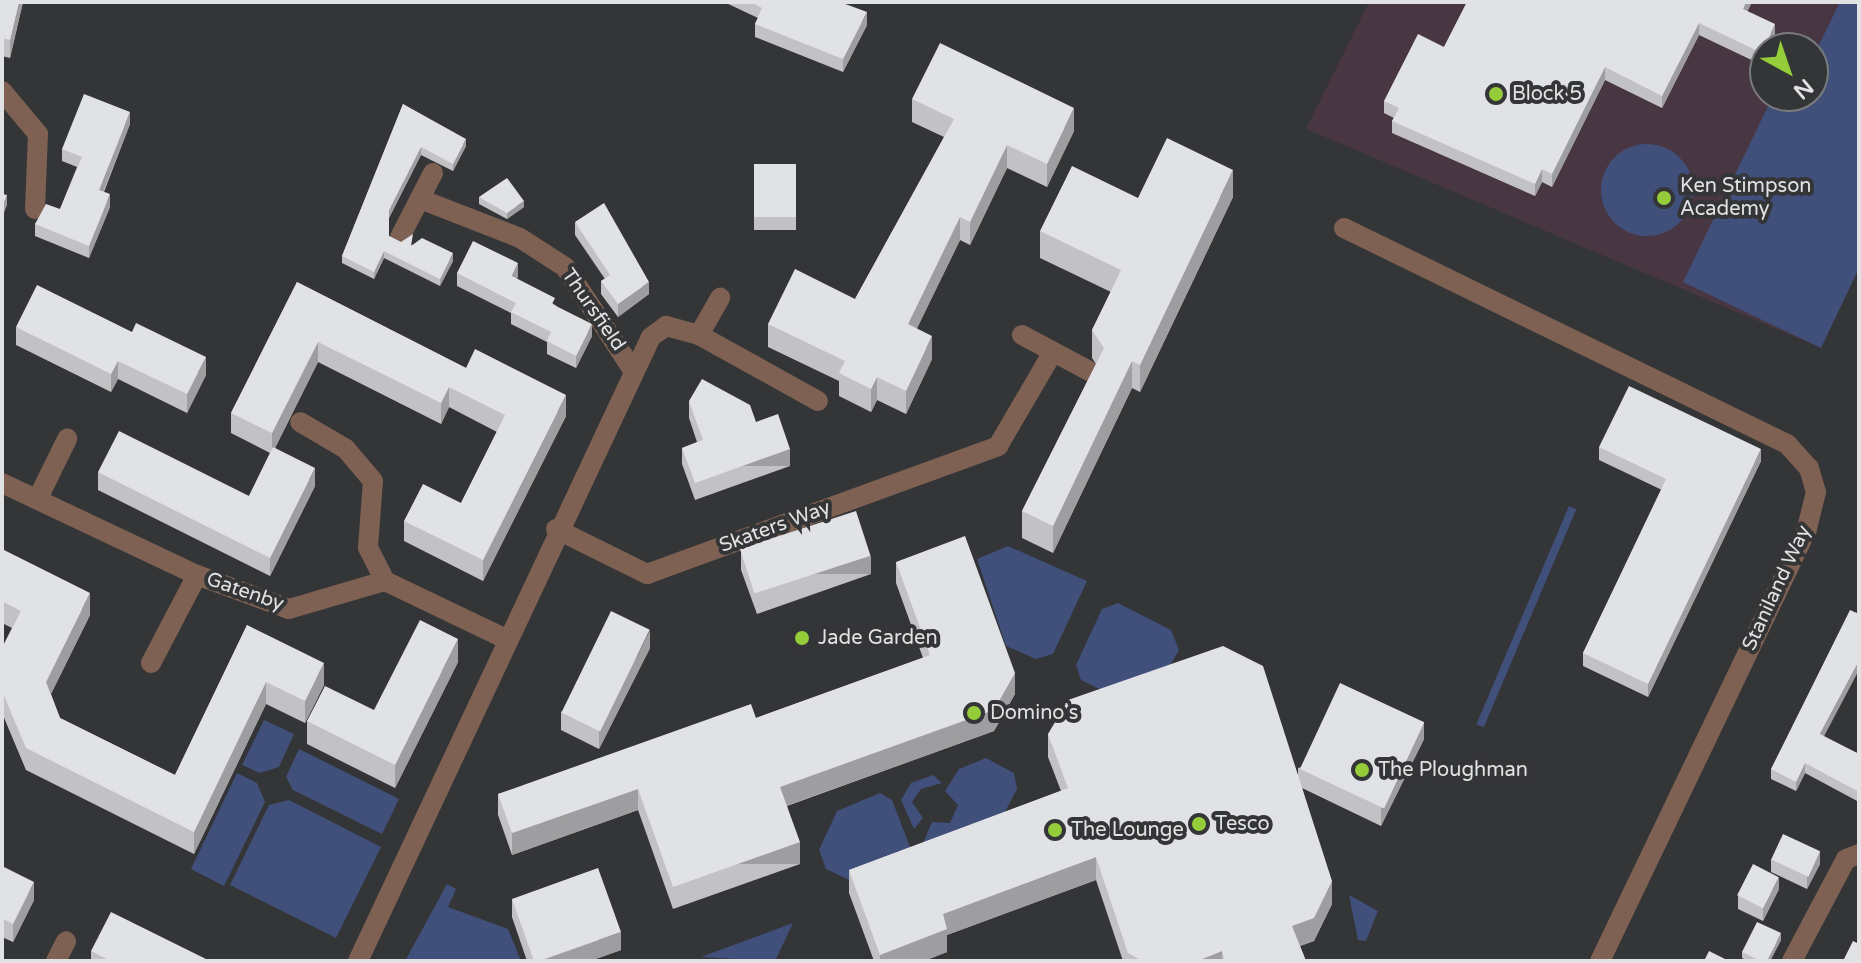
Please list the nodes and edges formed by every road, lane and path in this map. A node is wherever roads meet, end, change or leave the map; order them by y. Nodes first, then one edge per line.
1 (2, 91) edge
2 (433, 173) dead end
3 (420, 199) junction
4 (35, 209) dead end
5 (1344, 228) dead end
6 (400, 237) dead end
7 (720, 298) dead end
8 (699, 335) junction
9 (1022, 335) dead end
10 (1053, 352) junction
11 (631, 367) junction
12 (1089, 371) edge
13 (818, 401) dead end
14 (300, 422) dead end
15 (67, 439) dead end
16 (2, 483) edge
17 (39, 496) junction
18 (556, 529) junction
19 (197, 575) junction
20 (385, 581) junction
21 (506, 639) junction
22 (151, 663) dead end
23 (1859, 854) edge
24 (66, 941) dead end
25 (56, 961) edge
26 (358, 961) edge
27 (1600, 961) edge
28 (1792, 961) edge

1 - 4 street
2 - 3 street
3 - 6 street
3 - 11 street, Thursfield
5 - 27 street, Staniland Way
7 - 8 street
8 - 11 street
8 - 13 street
9 - 10 street
10 - 12 street
10 - 18 street, Skaters Way
11 - 18 street
14 - 20 street
15 - 17 street
16 - 17 street, Gatenby
17 - 19 street, Gatenby
18 - 21 street
19 - 20 street, Gatenby
19 - 22 street, Gatenby
20 - 21 street
21 - 26 street
23 - 28 street
24 - 25 street

